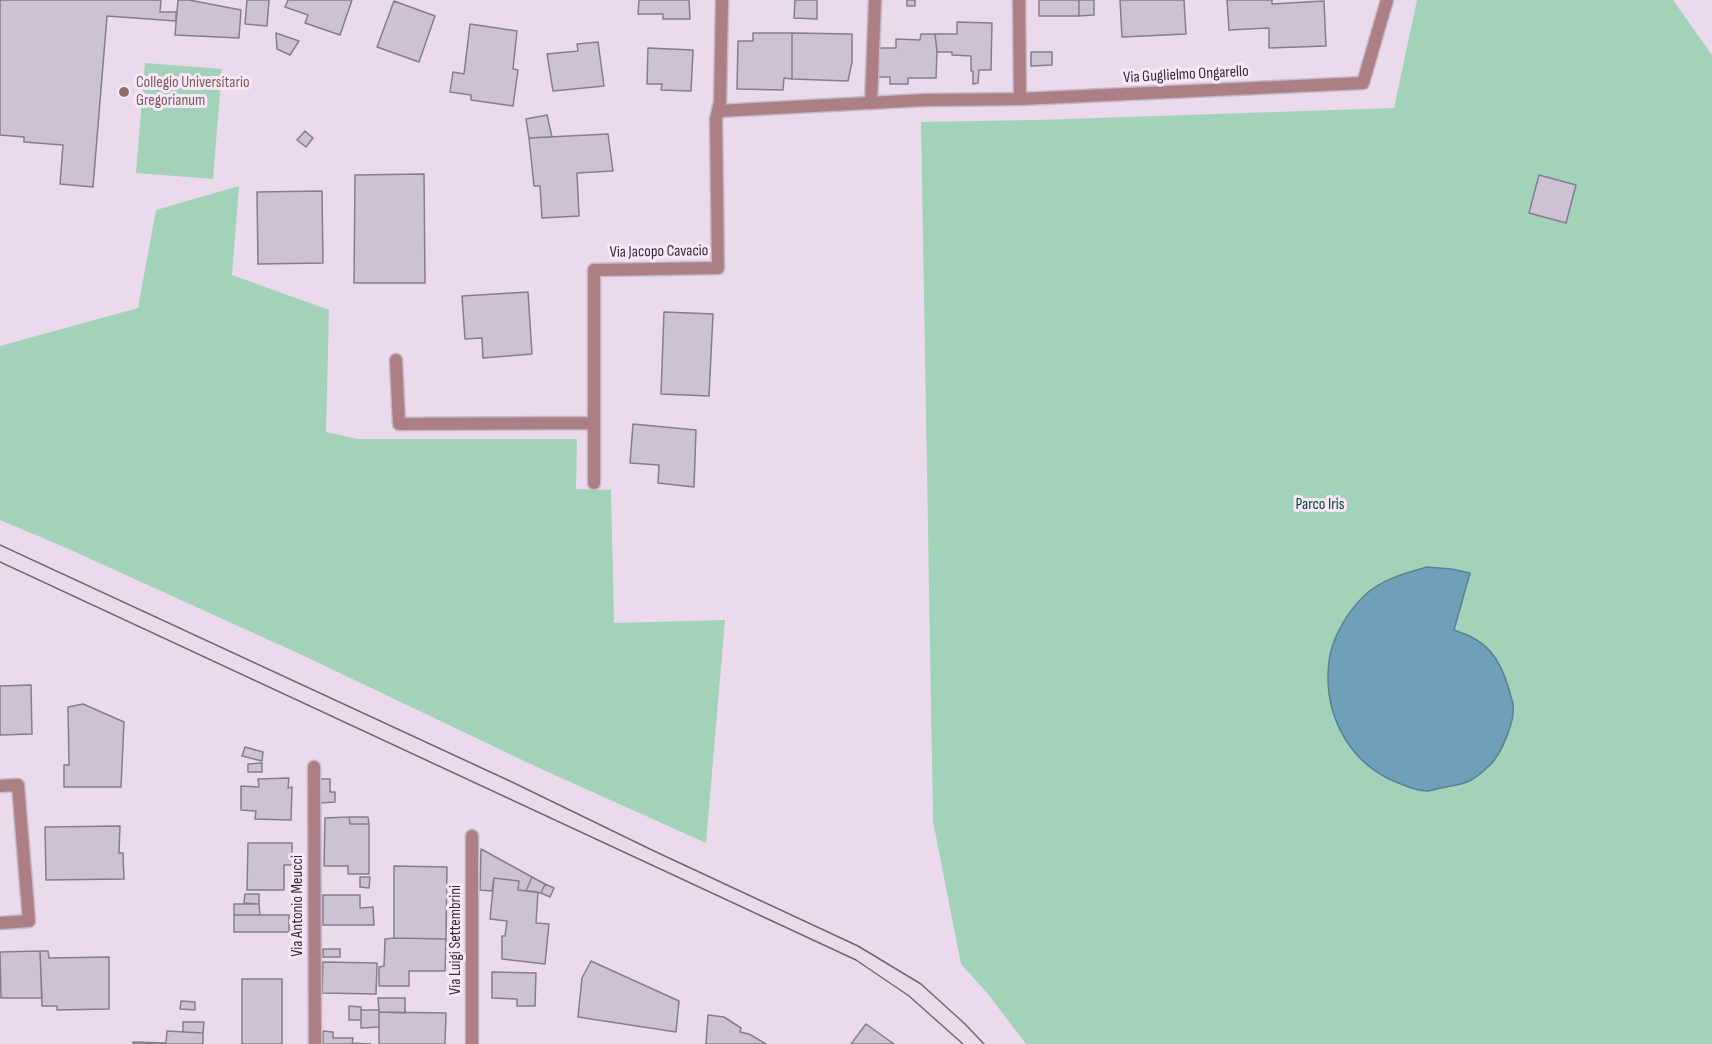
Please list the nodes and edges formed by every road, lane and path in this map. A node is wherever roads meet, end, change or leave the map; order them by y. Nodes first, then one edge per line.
1 (722, 0) edge
2 (875, 0) edge
3 (1019, 0) edge
4 (1388, 0) edge
5 (1020, 99) junction
6 (871, 103) junction
7 (718, 111) junction
8 (396, 360) dead end
9 (593, 423) junction
10 (594, 483) dead end
11 (314, 767) dead end
12 (0, 786) edge
13 (472, 836) dead end
14 (0, 923) edge
15 (315, 1044) edge
16 (472, 1044) edge

1 - 7 street, Via Jacopo Cavacio
2 - 6 street
3 - 5 street
4 - 5 street, Via Guglielmo Ongarello
5 - 6 street, Via Guglielmo Ongarello
6 - 7 street, Via Guglielmo Ongarello
7 - 9 street, Via Jacopo Cavacio
8 - 9 street
9 - 10 street, Via Jacopo Cavacio
11 - 15 street, Via Antonio Meucci
12 - 14 street
13 - 16 street, Via Luigi Settembrini

